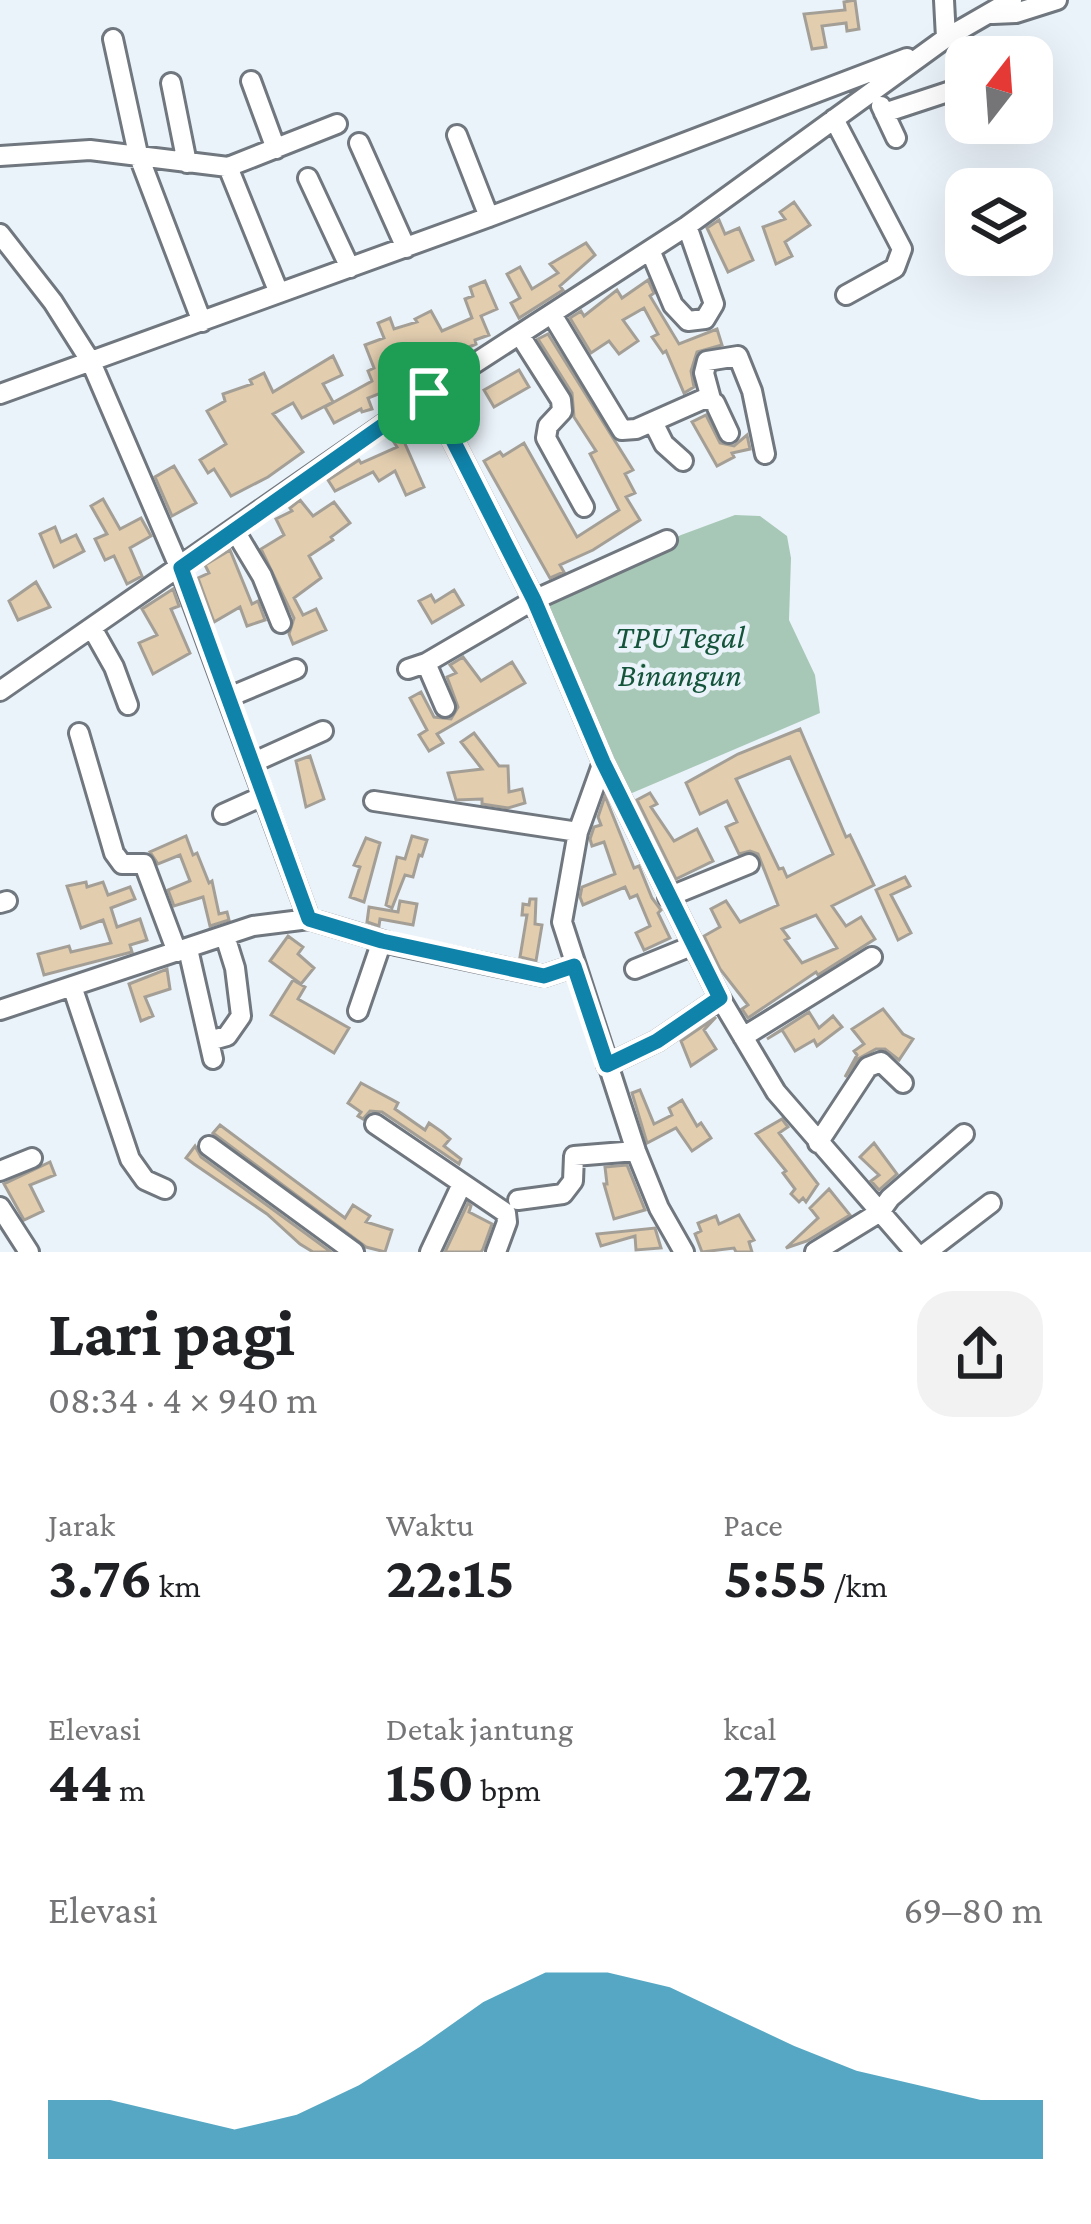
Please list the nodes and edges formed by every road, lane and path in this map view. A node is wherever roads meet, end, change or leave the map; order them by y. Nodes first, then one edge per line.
1 (944, 0) edge
2 (1012, 0) edge
3 (1057, 0) edge
4 (987, 10) edge
5 (946, 36) edge
6 (949, 36) edge
7 (113, 39) dead end
8 (945, 39) edge
9 (929, 50) junction
10 (251, 81) dead end
11 (171, 83) dead end
12 (874, 91) junction
13 (945, 93) edge
14 (884, 113) junction
15 (834, 119) junction
16 (337, 124) dead end
17 (457, 135) dead end
18 (896, 138) dead end
19 (359, 143) dead end
20 (276, 149) junction
21 (138, 154) junction
22 (0, 155) edge
23 (187, 163) junction
24 (228, 167) junction
25 (308, 178) dead end
26 (489, 217) junction
27 (687, 226) junction
28 (0, 234) edge
29 (406, 248) junction
30 (650, 250) junction
31 (350, 268) junction
32 (279, 293) junction
33 (846, 295) dead end
34 (553, 316) junction
35 (202, 322) junction
36 (521, 337) junction
37 (91, 362) junction
38 (429, 393) junction
39 (0, 394) edge
40 (711, 399) junction
41 (653, 422) junction
42 (729, 433) dead end
43 (765, 454) dead end
44 (683, 461) dead end
45 (584, 506) dead end
46 (235, 530) junction
47 (667, 540) dead end
48 (181, 568) junction
49 (534, 600) junction
50 (281, 623) dead end
51 (92, 628) junction
52 (296, 669) dead end
53 (0, 691) edge
54 (229, 698) junction
55 (128, 705) dead end
56 (445, 707) dead end
57 (323, 731) dead end
58 (79, 733) dead end
59 (603, 762) junction
60 (252, 764) junction
61 (263, 796) junction
62 (374, 801) dead end
63 (223, 814) dead end
64 (578, 832) junction
65 (749, 864) dead end
66 (668, 897) junction
67 (309, 919) junction
68 (226, 935) junction
69 (382, 941) junction
70 (694, 945) junction
71 (182, 951) junction
72 (872, 957) dead end
73 (574, 966) junction
74 (635, 968) dead end
75 (72, 986) junction
76 (720, 998) junction
77 (0, 1010) edge
78 (358, 1011) dead end
79 (743, 1037) junction
80 (607, 1065) junction
81 (903, 1083) dead end
82 (374, 1124) dead end
83 (964, 1134) dead end
84 (818, 1143) junction
85 (209, 1146) dead end
86 (636, 1151) junction
87 (32, 1157) dead end
88 (0, 1171) edge
89 (462, 1184) junction
90 (165, 1189) dead end
91 (518, 1200) dead end
92 (991, 1203) dead end
93 (0, 1207) edge
94 (880, 1212) junction
95 (29, 1252) edge
96 (354, 1252) edge
97 (430, 1252) edge
98 (496, 1252) edge
99 (684, 1252) edge
100 (815, 1252) edge
101 (915, 1252) edge
102 (927, 1252) edge

1 - 5 street
2 - 4 street
3 - 4 street
4 - 6 street
7 - 21 street
8 - 9 street
9 - 12 street
9 - 26 street
10 - 20 street
11 - 23 street
12 - 14 street
12 - 15 street
13 - 14 street
14 - 18 street
15 - 27 street
15 - 33 street
16 - 20 street
17 - 26 street
19 - 29 street
20 - 24 street
21 - 22 street
21 - 23 street
21 - 35 street
23 - 24 street
24 - 32 street
25 - 31 street
26 - 29 street
27 - 30 street
27 - 30 street
28 - 37 street
29 - 31 street
30 - 34 street
31 - 32 street
32 - 35 street
34 - 36 street
34 - 41 street
35 - 37 street
36 - 38 street
36 - 45 street
37 - 39 street
37 - 48 street
38 - 46 street
38 - 49 street
40 - 41 street
40 - 42 street
40 - 43 street
41 - 44 street
46 - 48 street
46 - 50 street
47 - 49 street
48 - 51 street
48 - 54 street
49 - 56 street
49 - 59 street
51 - 53 street
51 - 55 street
52 - 54 street
54 - 60 street
57 - 60 street
58 - 71 street
59 - 64 street
59 - 66 street
60 - 61 street
61 - 63 street
61 - 67 street
62 - 64 street
64 - 73 street
65 - 66 street
66 - 70 street
67 - 68 street
67 - 69 street
68 - 71 street
68 - 71 street
69 - 73 street
69 - 78 street
70 - 74 street
70 - 76 street
71 - 75 street
72 - 79 street
73 - 80 street
75 - 77 street
75 - 90 street
76 - 79 street
76 - 80 street
79 - 84 street
80 - 86 street
81 - 84 street
82 - 89 street
83 - 94 street
84 - 94 street
85 - 96 street
86 - 91 street
86 - 99 street
87 - 88 street
89 - 97 street
89 - 98 street
92 - 102 street
93 - 95 street
94 - 100 street
94 - 101 street

